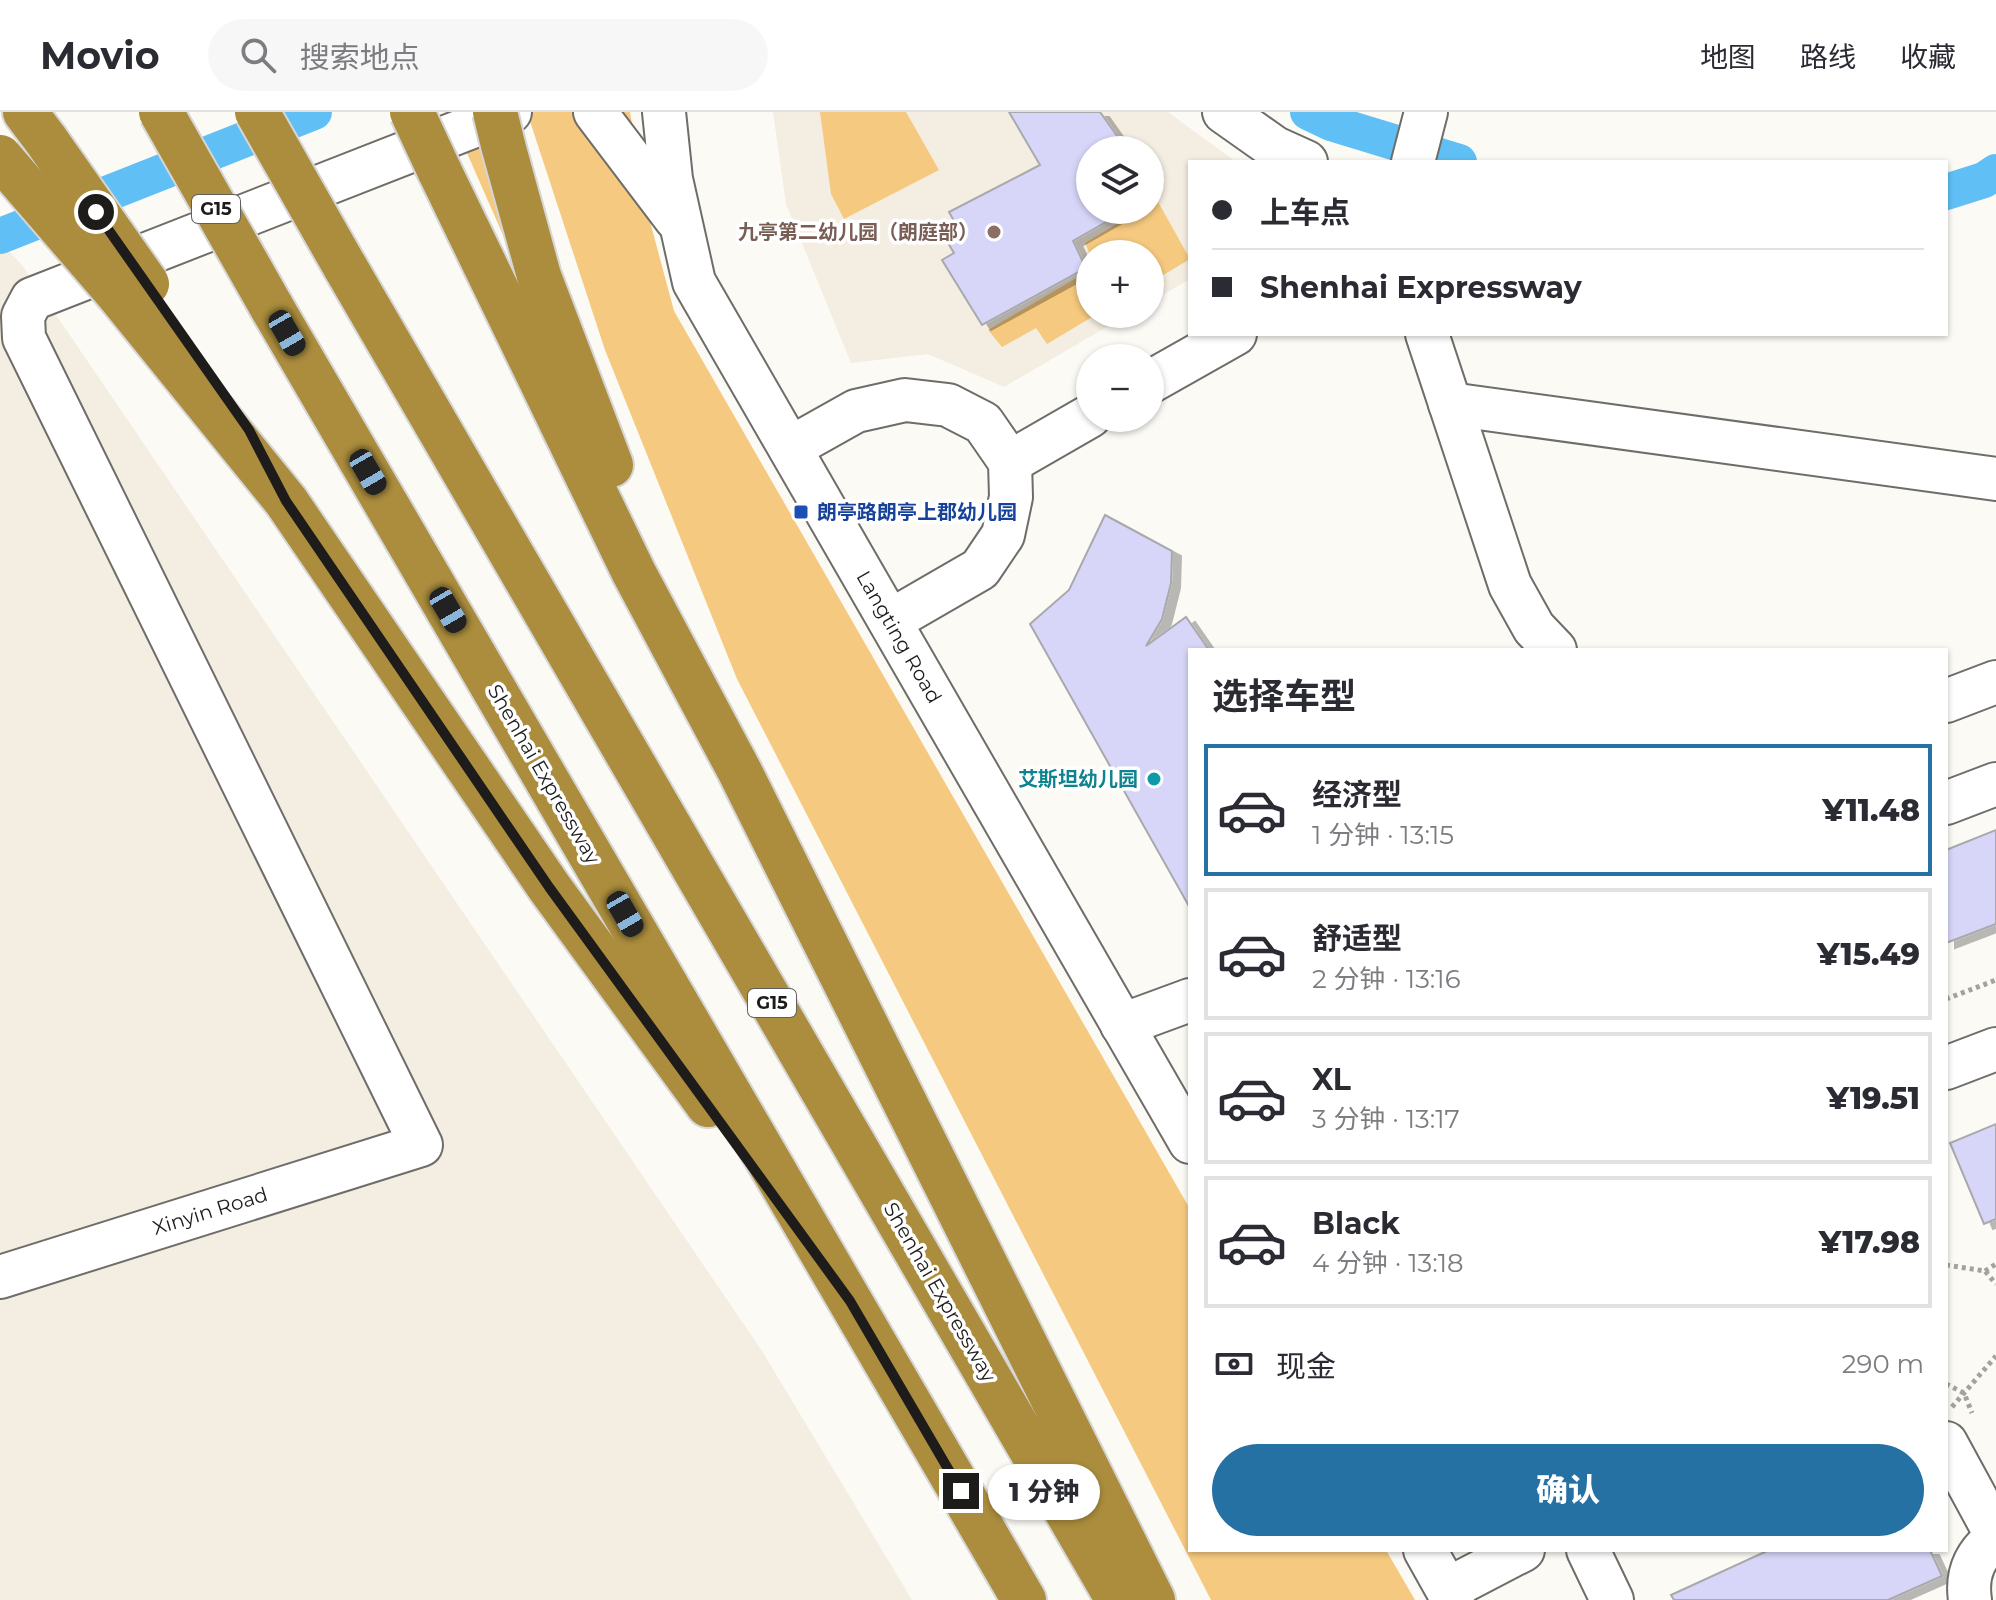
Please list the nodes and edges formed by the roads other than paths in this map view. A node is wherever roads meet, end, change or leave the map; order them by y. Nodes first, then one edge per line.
1 (161, 112) edge
2 (257, 112) edge
3 (595, 112) edge
4 (664, 112) edge
5 (1224, 112) edge
6 (1426, 112) edge
7 (415, 118) edge
8 (503, 123) edge
9 (36, 126) edge
10 (0, 157) edge
11 (1302, 160) edge
12 (1414, 160) edge
13 (681, 226) junction
14 (132, 289) junction
15 (1231, 336) edge
16 (1428, 336) edge
17 (1164, 374) edge
18 (1450, 404) junction
19 (425, 405) junction
20 (1076, 424) edge
21 (790, 448) junction
22 (1010, 462) junction
23 (1996, 479) edge
24 (890, 621) junction
25 (1553, 648) edge
26 (1996, 682) edge
27 (1948, 700) edge
28 (739, 770) junction
29 (1996, 784) edge
30 (1948, 802) edge
31 (1188, 1001) edge
32 (1122, 1025) junction
33 (1996, 1049) edge
34 (1948, 1067) edge
35 (1188, 1139) edge
36 (0, 1277) edge
37 (850, 1301) junction
38 (1948, 1447) edge
39 (1996, 1536) edge
40 (1429, 1552) edge
41 (1520, 1552) edge
42 (1589, 1552) edge
43 (1451, 1595) edge
44 (1024, 1600) edge
45 (1118, 1600) edge
46 (1141, 1600) edge
47 (1153, 1600) edge
48 (1612, 1600) edge
49 (1970, 1600) edge

1 - 37 highway, Shenhai Expressway / G15, bridge
2 - 19 highway, Shenhai Expressway / G15, bridge
3 - 13 street
4 - 13 street, Langting Road
5 - 11 street
6 - 12 street
7 - 28 highway, bridge
8 - 28 highway
8 - 36 street, Xinyin Road
9 - 14 highway, bridge
10 - 14 highway, bridge
13 - 21 street, Langting Road
14 - 37 highway
15 - 17 street
16 - 18 street
18 - 23 street
18 - 25 street
19 - 45 highway, Shenhai Expressway / G15
19 - 46 highway
20 - 22 street
21 - 22 street
21 - 24 street, Langting Road
22 - 24 street
24 - 32 street, Langting Road
26 - 27 street
28 - 47 highway
29 - 30 street
31 - 32 street
32 - 35 street, Langting Road
33 - 34 street
37 - 44 highway, Shenhai Expressway / G15
38 - 39 street
39 - 49 street
40 - 43 street
41 - 43 street
42 - 48 street

